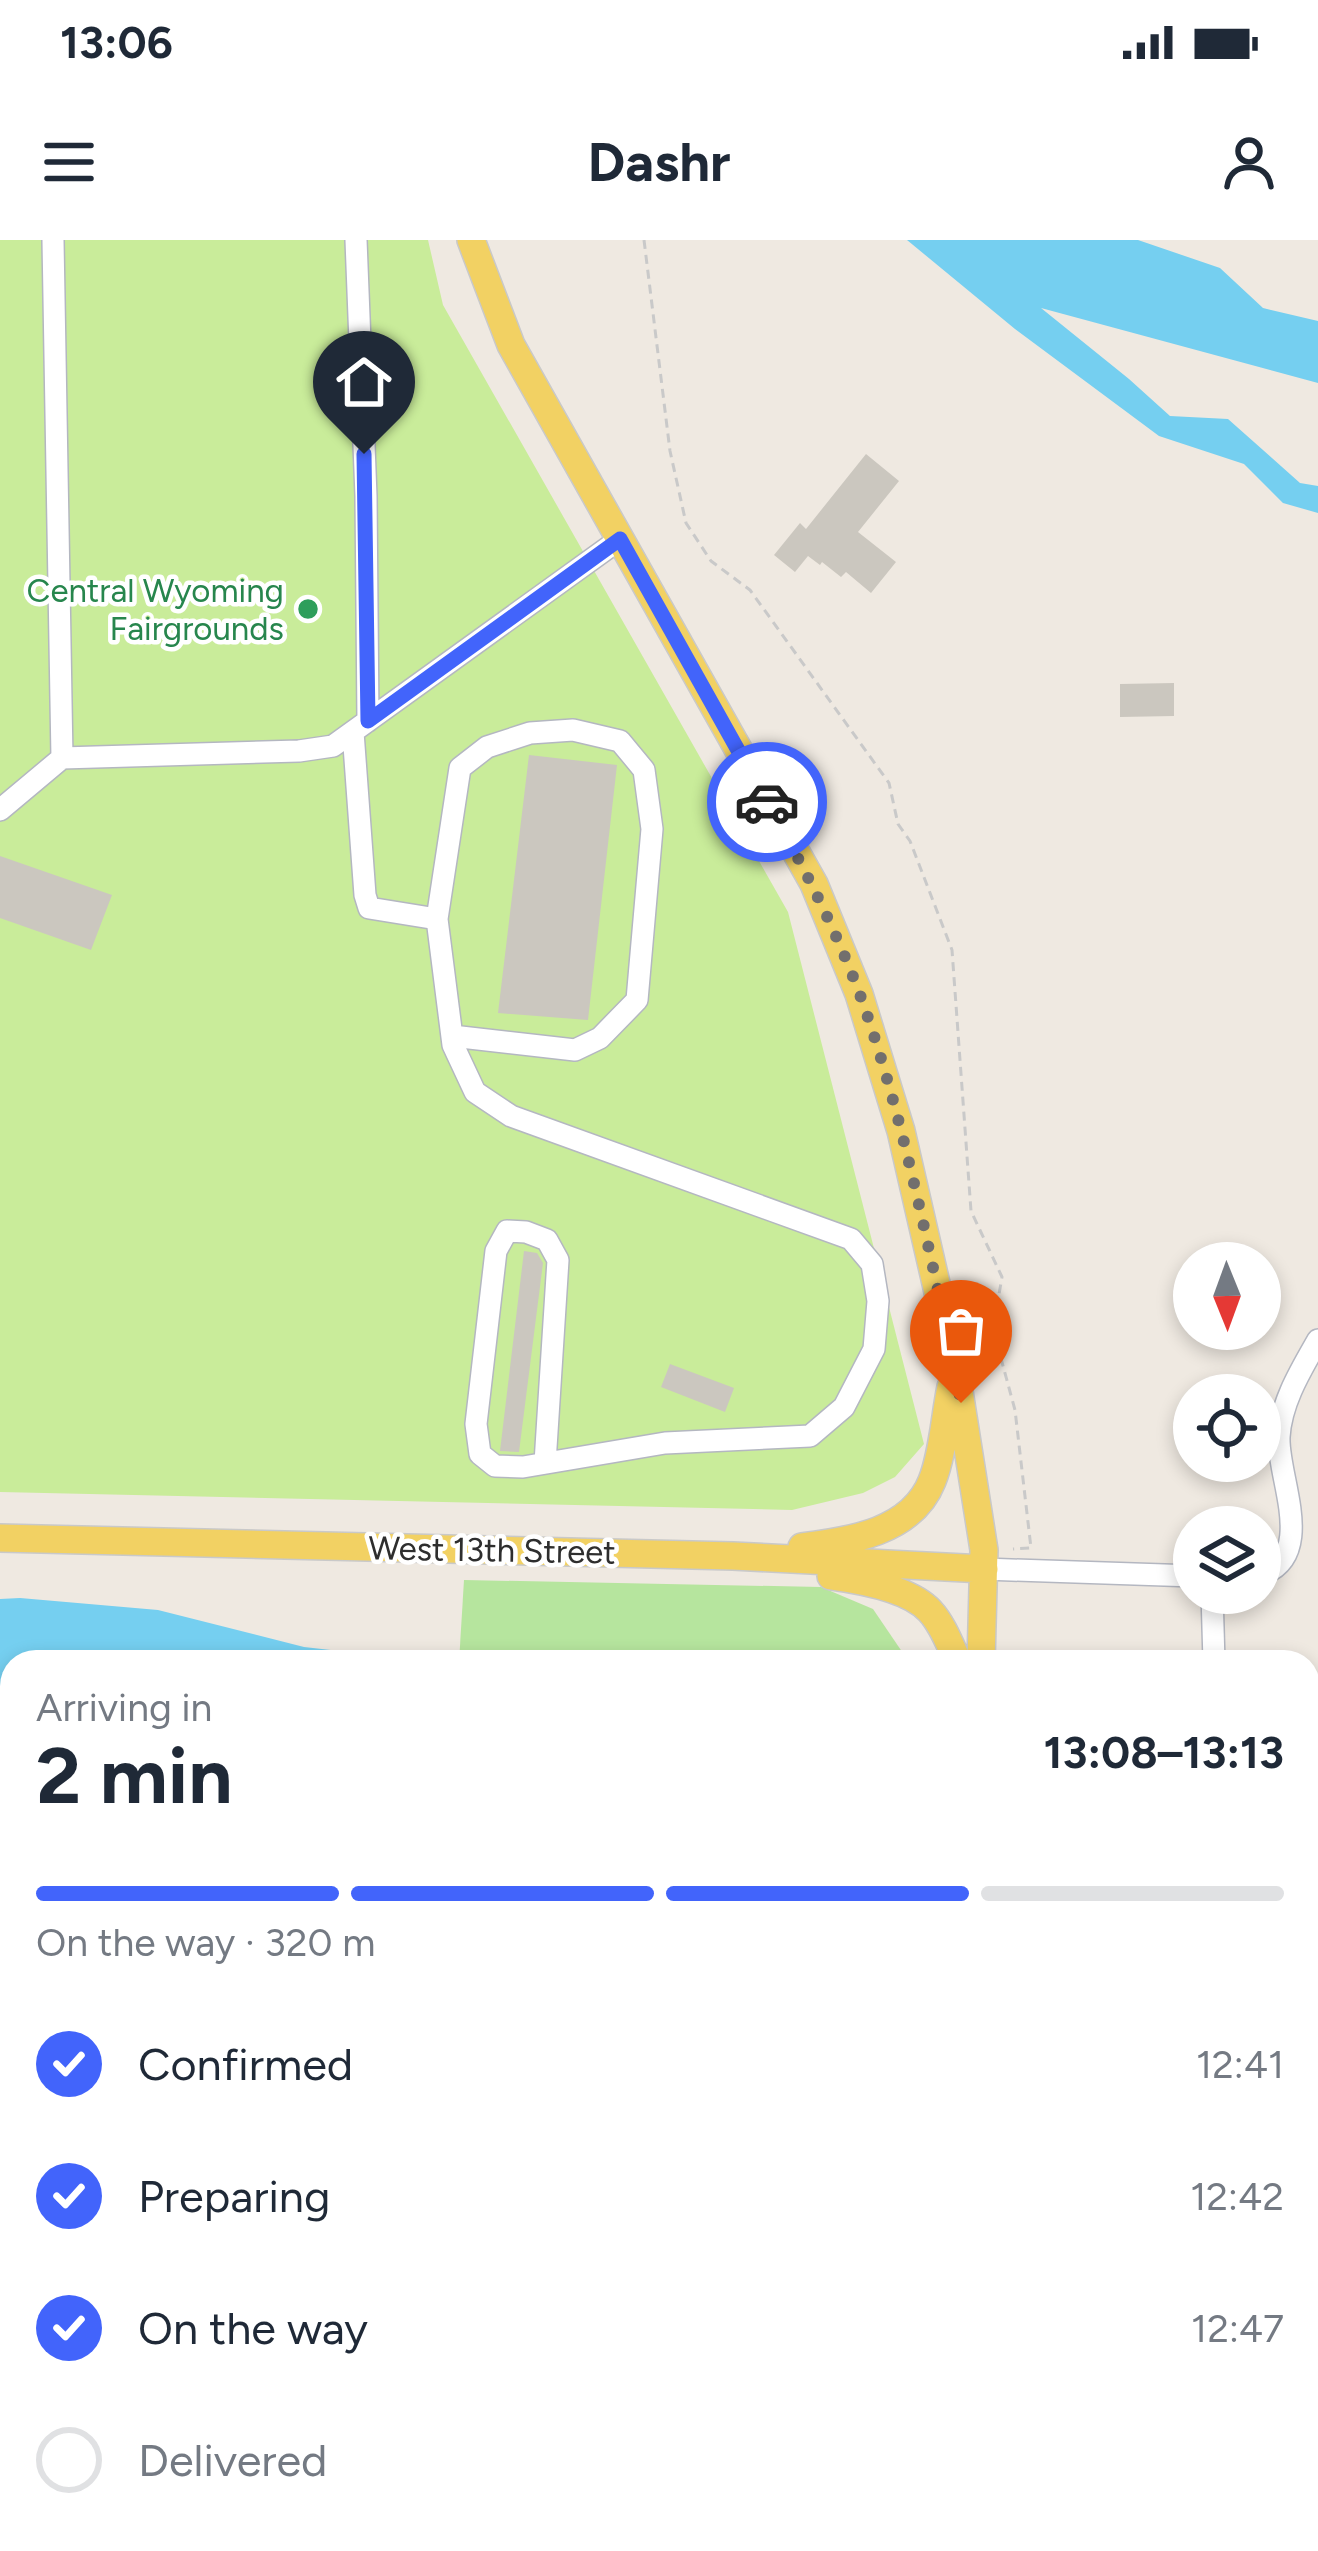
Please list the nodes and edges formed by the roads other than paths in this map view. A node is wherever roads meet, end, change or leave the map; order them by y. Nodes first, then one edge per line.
1 (52, 240) edge
2 (356, 240) edge
3 (471, 240) edge
4 (620, 539) junction
5 (360, 727) junction
6 (62, 758) junction
7 (0, 810) edge
8 (437, 920) junction
9 (452, 1036) junction
10 (1318, 1340) edge
11 (955, 1366) junction
12 (545, 1463) junction
13 (0, 1538) edge
14 (733, 1556) junction
15 (1281, 1560) edge
16 (985, 1569) junction
17 (1173, 1575) edge
18 (1213, 1614) edge
19 (953, 1650) edge
20 (982, 1650) edge
21 (1214, 1650) edge

1 - 6 street
2 - 5 street
3 - 4 main road
4 - 5 street
4 - 11 main road
5 - 6 street
5 - 8 street
6 - 7 street
8 - 9 street
8 - 9 street
9 - 12 street
10 - 15 street
11 - 14 main road
11 - 16 main road
12 - 12 street
13 - 14 main road, West 13th Street
14 - 16 main road, West 13th Street
14 - 19 main road
16 - 17 street
16 - 20 main road
18 - 21 street

